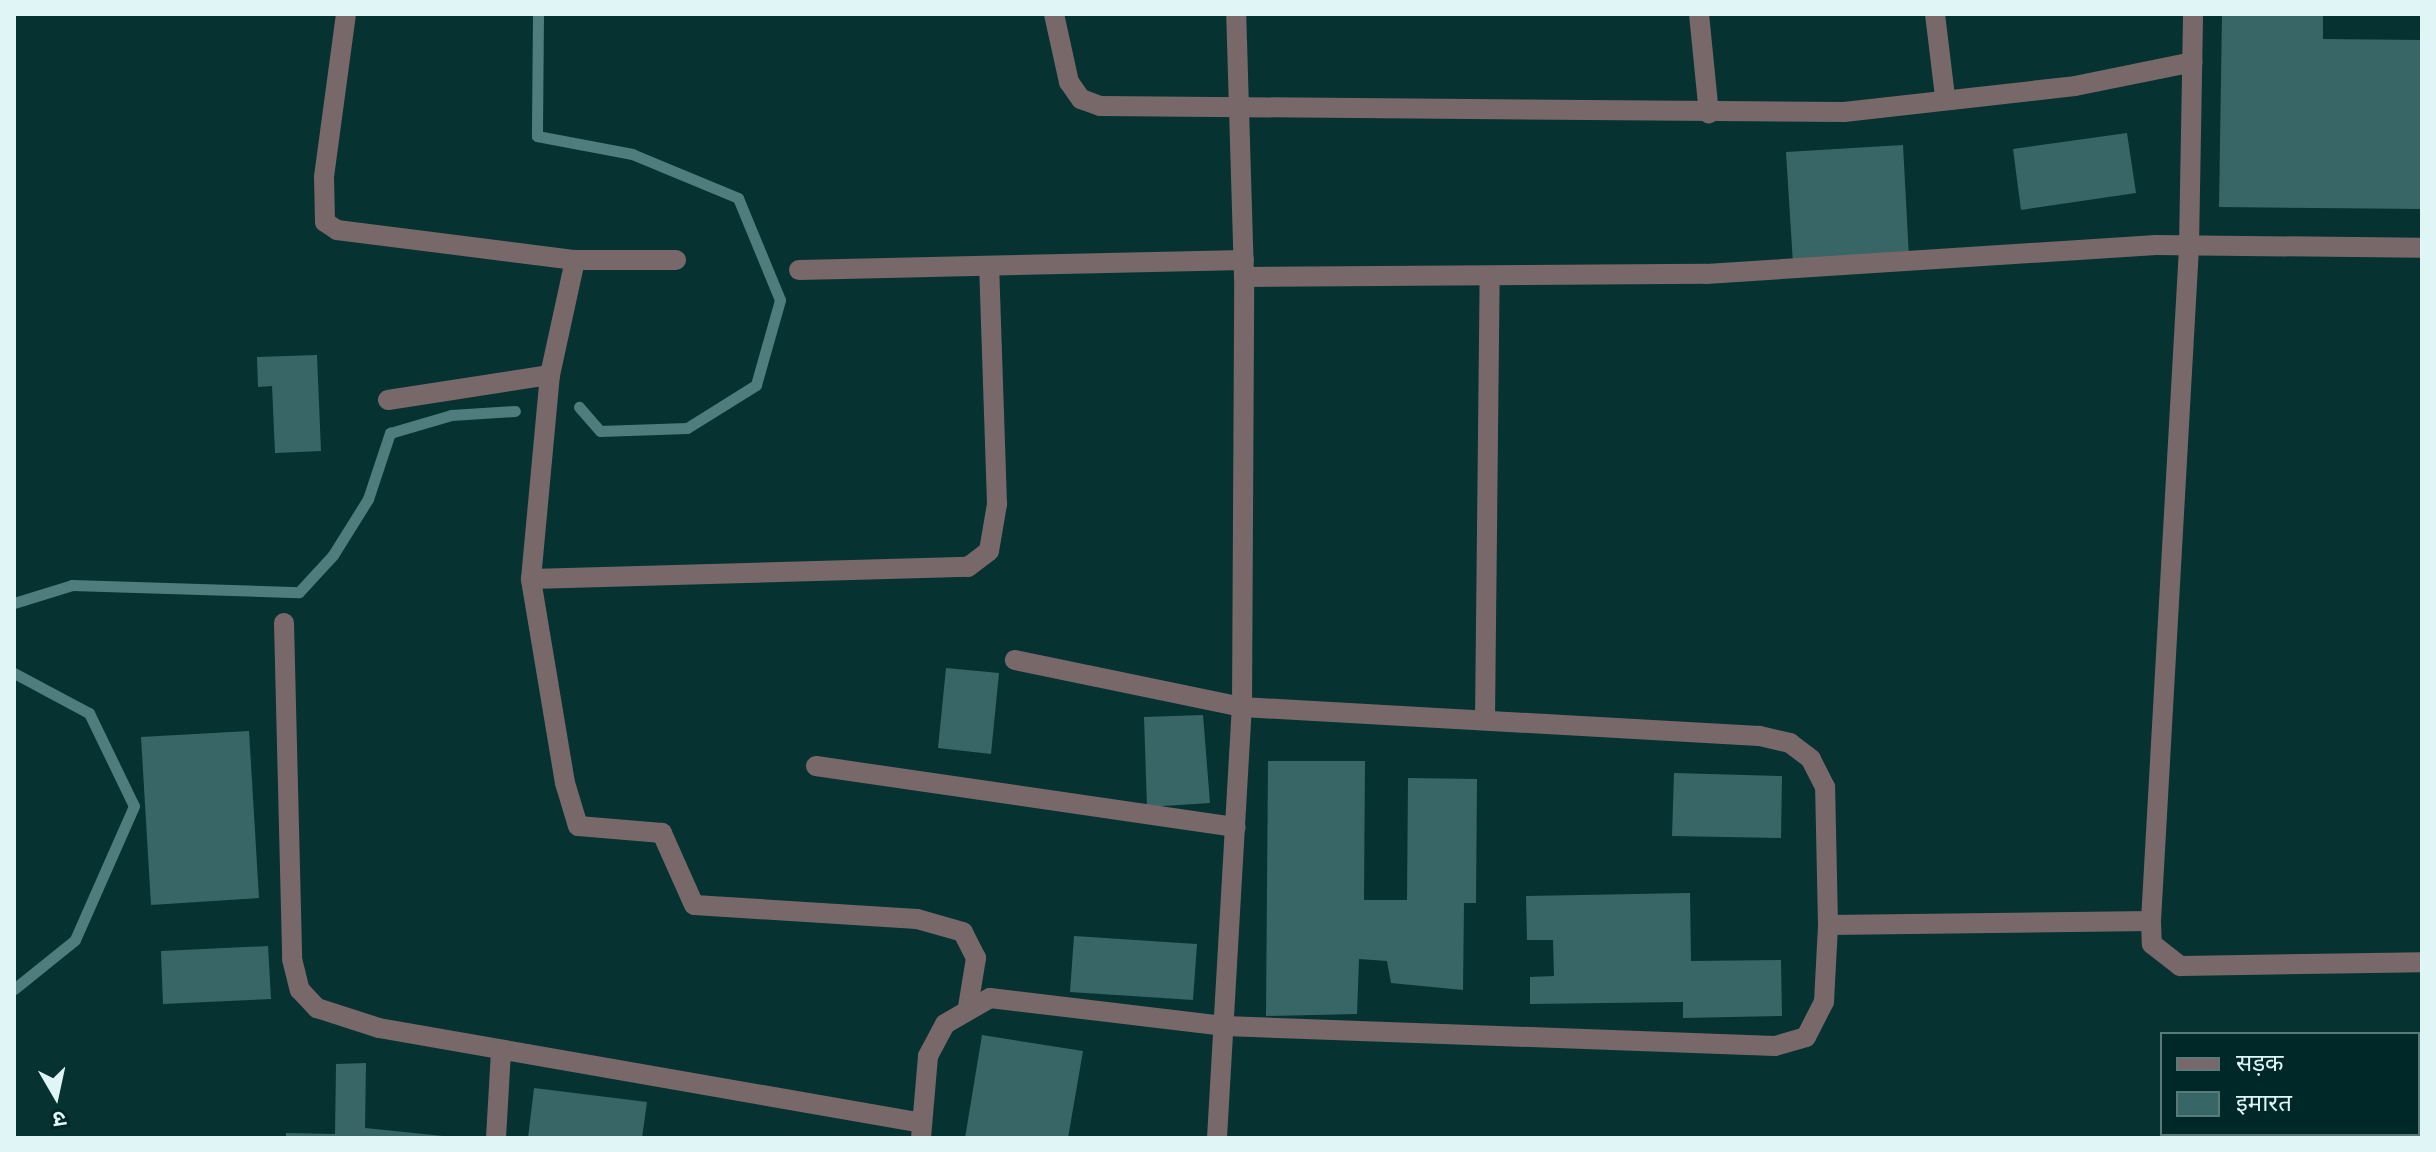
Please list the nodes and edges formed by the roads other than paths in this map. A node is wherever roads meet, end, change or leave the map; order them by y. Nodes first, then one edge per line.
1 (346, 14) edge
2 (1054, 14) edge
3 (1236, 14) edge
4 (1699, 14) edge
5 (1935, 14) edge
6 (2193, 14) edge
7 (2193, 62) junction
8 (1945, 97) junction
9 (1239, 104) junction
10 (1709, 114) junction
11 (2189, 247) junction
12 (2422, 248) edge
13 (575, 260) junction
14 (676, 260) dead end
15 (989, 266) junction
16 (1244, 268) junction
17 (799, 270) dead end
18 (1490, 276) junction
19 (550, 375) junction
20 (388, 400) dead end
21 (531, 579) junction
22 (284, 623) dead end
23 (1015, 660) dead end
24 (1242, 707) junction
25 (1485, 720) junction
26 (816, 766) dead end
27 (1236, 827) junction
28 (2151, 921) junction
29 (1828, 925) junction
30 (2422, 962) edge
31 (968, 1007) junction
32 (1225, 1026) junction
33 (501, 1051) junction
34 (922, 1130) edge
35 (496, 1138) edge
36 (1217, 1138) edge

1 - 13 street
2 - 9 street
3 - 9 street
4 - 10 street
5 - 8 street
6 - 7 street
7 - 8 street
7 - 11 street
8 - 10 street
9 - 10 street
9 - 16 street
11 - 12 street
11 - 18 street
11 - 28 street
13 - 14 street
13 - 19 street
15 - 16 street
15 - 17 street
15 - 21 street
16 - 18 street
16 - 24 street
18 - 25 street
19 - 20 street
19 - 21 street
21 - 31 street
22 - 33 street
23 - 24 street
24 - 25 street
24 - 27 street
25 - 29 street
26 - 27 street
27 - 32 street
28 - 29 street
28 - 30 street
29 - 32 street
31 - 32 street
31 - 34 street
32 - 36 street
33 - 34 street
33 - 35 street

